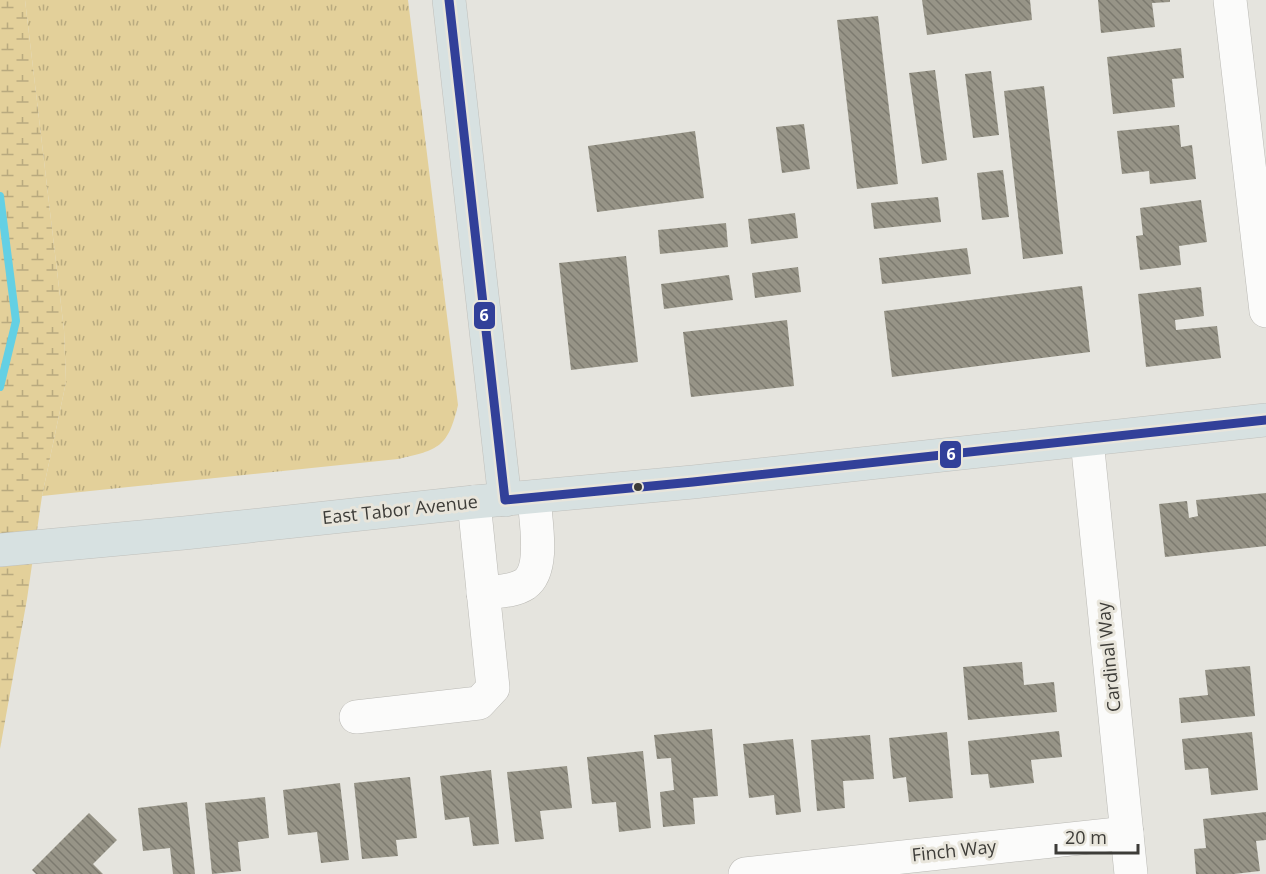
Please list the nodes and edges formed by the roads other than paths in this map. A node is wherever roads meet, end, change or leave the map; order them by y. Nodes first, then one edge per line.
1 (449, 0) edge
2 (1230, 0) edge
3 (1266, 311) edge
4 (1266, 420) edge
5 (1087, 440) junction
6 (504, 499) junction
7 (0, 550) edge
8 (483, 593) junction
9 (356, 717) dead end
10 (1127, 832) junction
11 (745, 874) edge
12 (1131, 874) edge

1 - 6 main road
2 - 3 street
4 - 5 main road, East Tabor Avenue
5 - 6 main road, East Tabor Avenue
5 - 10 street, Cardinal Way
6 - 7 main road, East Tabor Avenue
6 - 8 street
6 - 8 street
8 - 9 street
10 - 11 street, Finch Way
10 - 12 street, Cardinal Way

